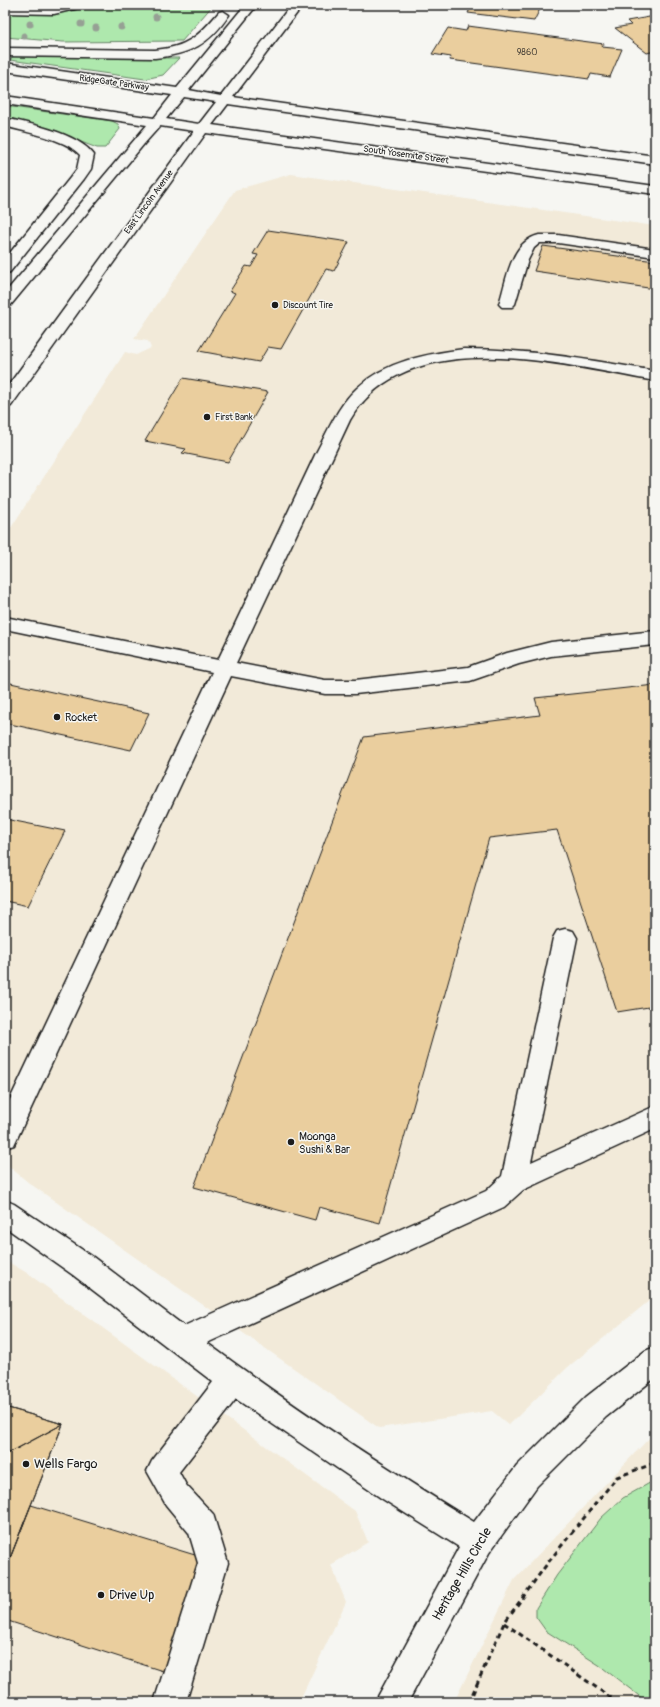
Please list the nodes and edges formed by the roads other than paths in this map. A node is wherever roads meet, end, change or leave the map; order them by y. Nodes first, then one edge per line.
1 (75, 5) edge
2 (231, 5) edge
3 (251, 5) edge
4 (297, 5) edge
5 (5, 9) edge
6 (5, 52) edge
7 (5, 67) edge
8 (179, 93) junction
9 (5, 100) edge
10 (224, 100) junction
11 (5, 122) edge
12 (157, 122) junction
13 (203, 128) junction
14 (655, 160) edge
15 (655, 190) edge
16 (655, 253) edge
17 (5, 269) edge
18 (5, 279) edge
19 (8, 299) edge
20 (507, 304) dead end
21 (655, 376) edge
22 (5, 402) edge
23 (5, 623) edge
24 (655, 638) edge
25 (224, 668) junction
26 (565, 938) dead end
27 (655, 1117) edge
28 (5, 1137) edge
29 (514, 1182) junction
30 (8, 1218) edge
31 (181, 1341) junction
32 (655, 1362) edge
33 (234, 1380) junction
34 (478, 1542) junction
35 (170, 1702) edge
36 (391, 1702) edge

1 - 5 main road
2 - 6 main road
3 - 8 main road
4 - 10 main road, East Lincoln Avenue
7 - 8 main road, RidgeGate Parkway
8 - 10 main road, RidgeGate Parkway
8 - 12 main road
9 - 12 main road
10 - 13 main road, East Lincoln Avenue
10 - 14 main road
11 - 17 main road
12 - 13 main road, South Yosemite Street
12 - 19 main road
13 - 15 main road, South Yosemite Street
13 - 22 main road, East Lincoln Avenue
16 - 20 main road
18 - 19 main road
21 - 25 main road
23 - 25 main road
24 - 25 main road
25 - 28 main road
26 - 29 main road
27 - 29 main road
29 - 31 main road
30 - 31 main road
31 - 33 main road
32 - 34 main road, Heritage Hills Circle
33 - 34 main road
33 - 35 main road
34 - 36 main road, Heritage Hills Circle

